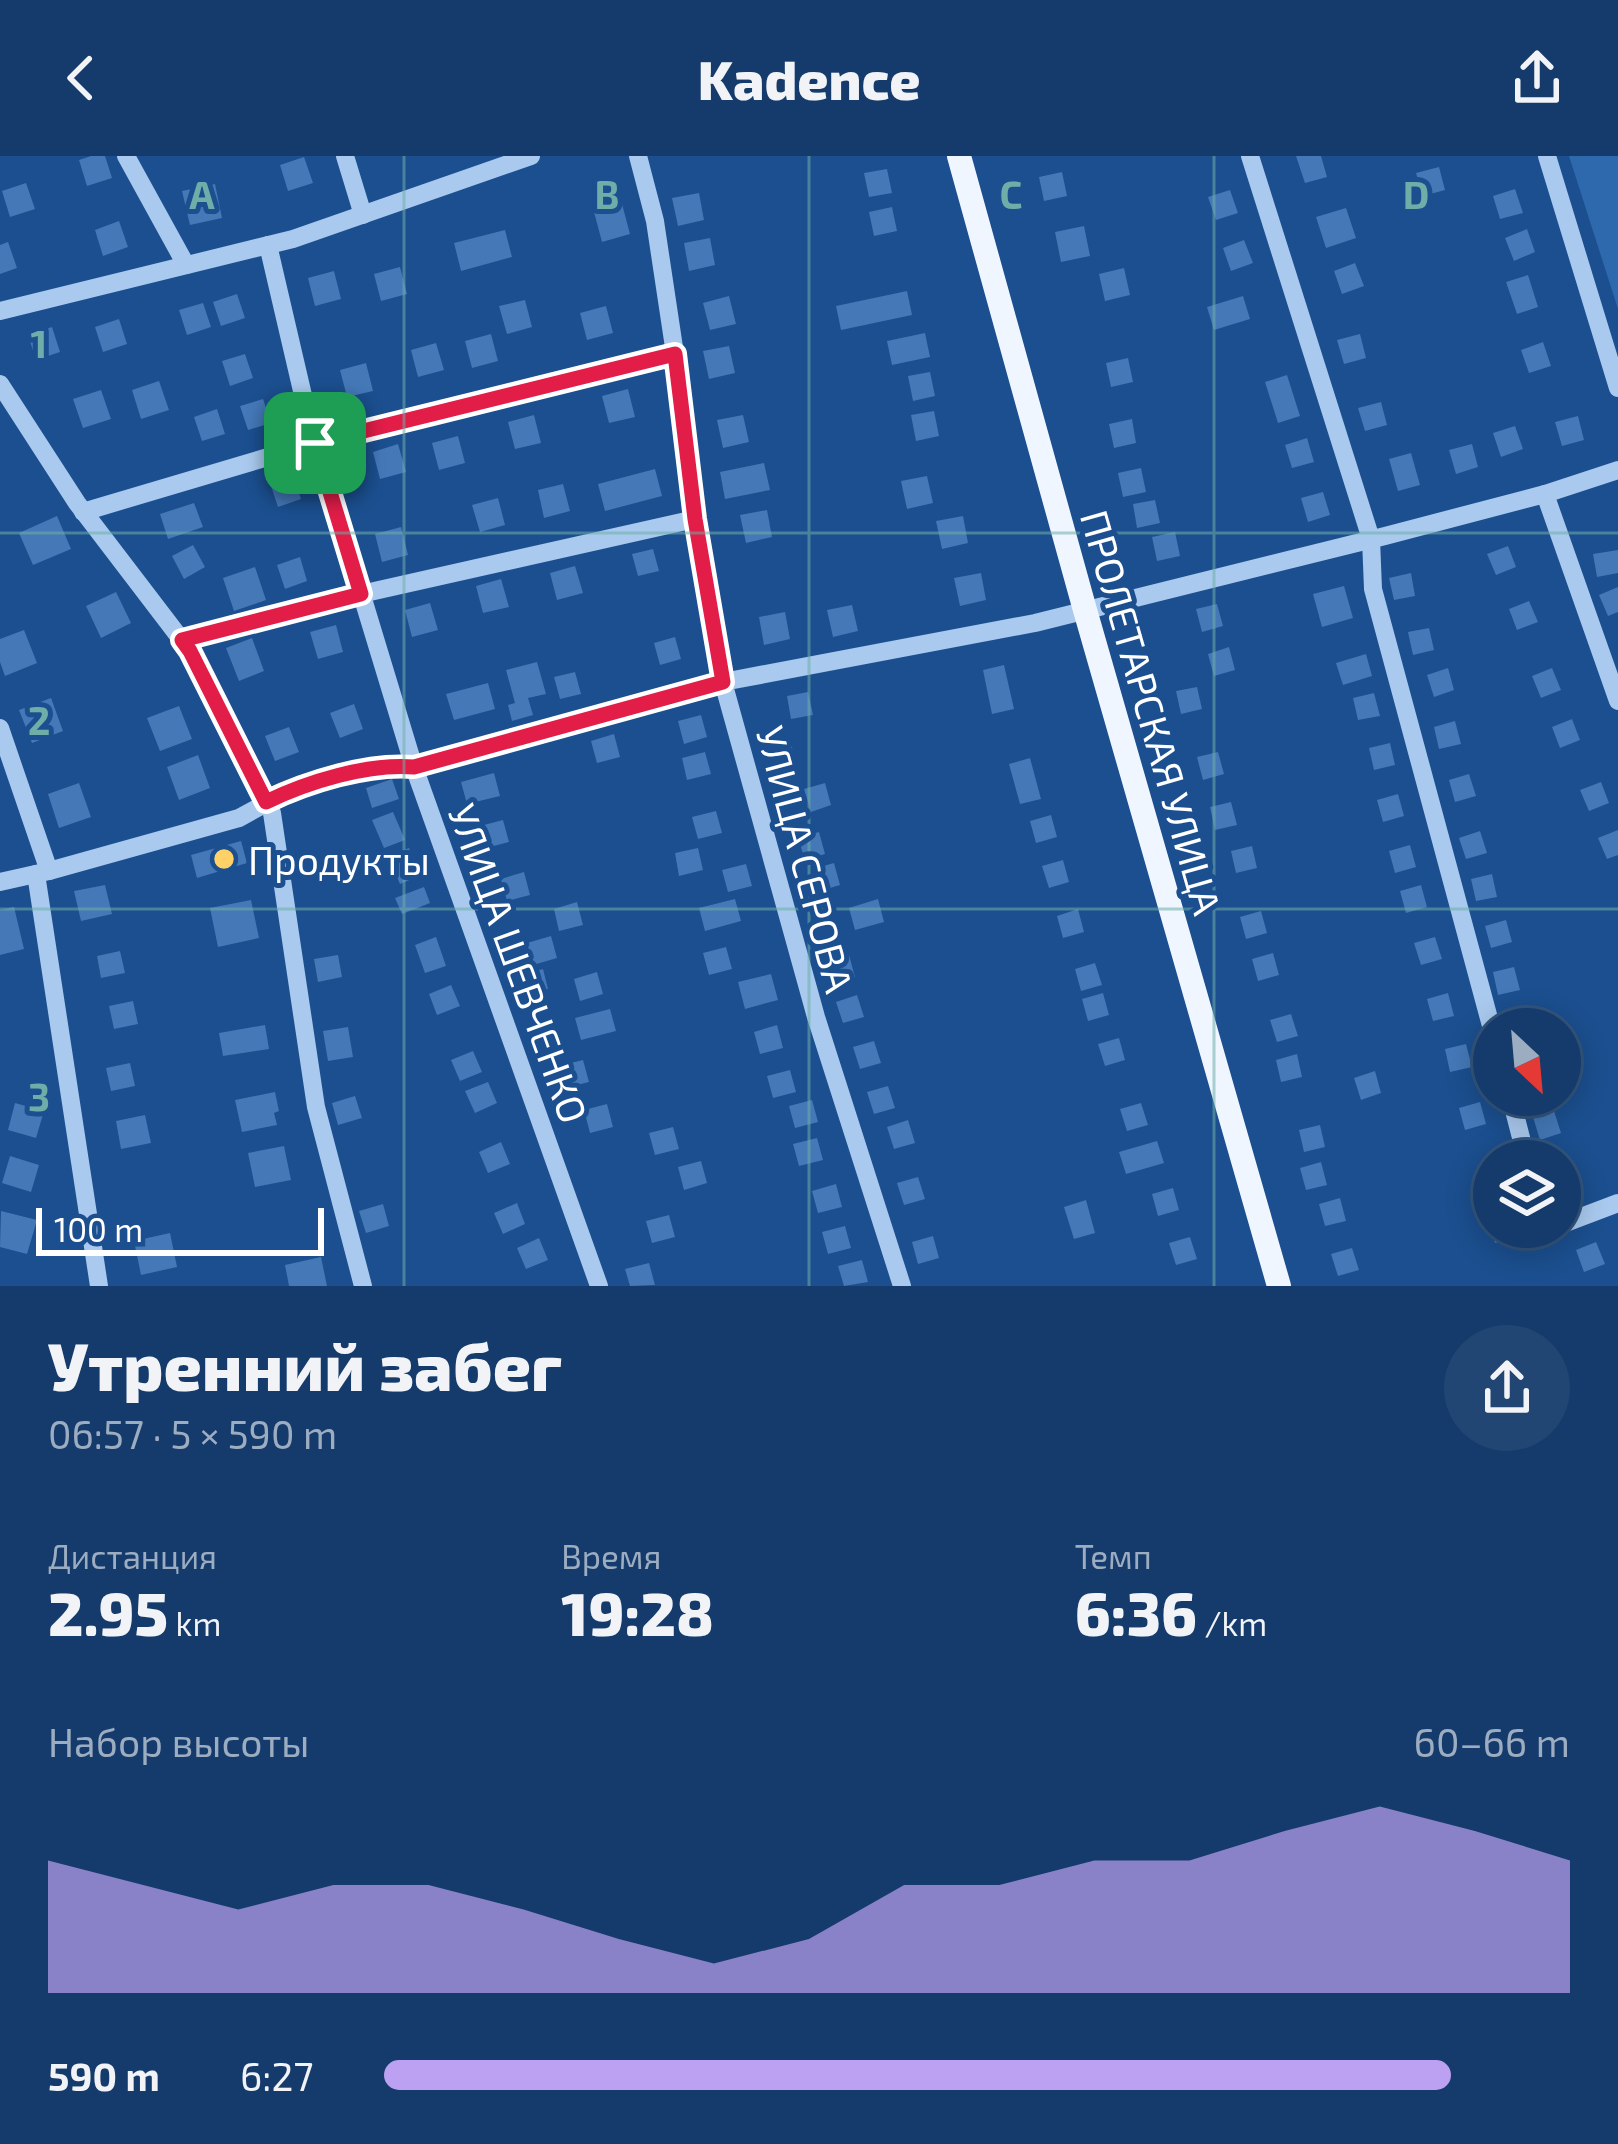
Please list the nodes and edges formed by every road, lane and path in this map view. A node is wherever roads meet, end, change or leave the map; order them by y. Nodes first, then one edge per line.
1 (126, 156) edge
2 (345, 156) edge
3 (531, 156) edge
4 (638, 156) edge
5 (959, 156) edge
6 (1250, 156) edge
7 (1547, 156) edge
8 (364, 215) junction
9 (268, 245) junction
10 (186, 265) junction
11 (0, 311) edge
12 (675, 354) junction
13 (0, 384) edge
14 (1618, 388) edge
15 (315, 443) junction
16 (1618, 470) edge
17 (1544, 494) junction
18 (83, 512) junction
19 (695, 519) junction
20 (1371, 539) junction
21 (361, 594) junction
22 (1085, 610) junction
23 (182, 640) junction
24 (723, 682) junction
25 (1618, 701) edge
26 (0, 728) edge
27 (414, 767) junction
28 (266, 802) junction
29 (42, 873) junction
30 (0, 882) edge
31 (1486, 1008) edge
32 (1618, 1203) edge
33 (1581, 1217) edge
34 (99, 1286) edge
35 (363, 1286) edge
36 (599, 1286) edge
37 (902, 1286) edge
38 (1279, 1286) edge

1 - 10 street
2 - 8 street
3 - 8 street
4 - 12 street, УЛИЦА СЕРОВА
5 - 22 main road, ПРОЛЕТАРСКАЯ УЛИЦА
6 - 20 street
7 - 14 street
8 - 9 street
9 - 10 street
9 - 15 street, УЛИЦА ШЕВЧЕНКО
10 - 11 street
12 - 15 street
12 - 19 street, УЛИЦА СЕРОВА
13 - 18 street
15 - 18 street
15 - 21 street, УЛИЦА ШЕВЧЕНКО
16 - 17 street
17 - 20 street
17 - 25 street
18 - 23 street
19 - 21 street
19 - 24 street, УЛИЦА СЕРОВА
20 - 22 street
20 - 31 street
21 - 23 street
21 - 27 street, УЛИЦА ШЕВЧЕНКО
22 - 24 street
22 - 38 main road, ПРОЛЕТАРСКАЯ УЛИЦА
23 - 28 street
24 - 27 street
24 - 37 street, УЛИЦА СЕРОВА
26 - 29 street
27 - 28 street
27 - 36 street, УЛИЦА ШЕВЧЕНКО
28 - 29 street
28 - 35 street
29 - 30 street
29 - 34 street
32 - 33 street

